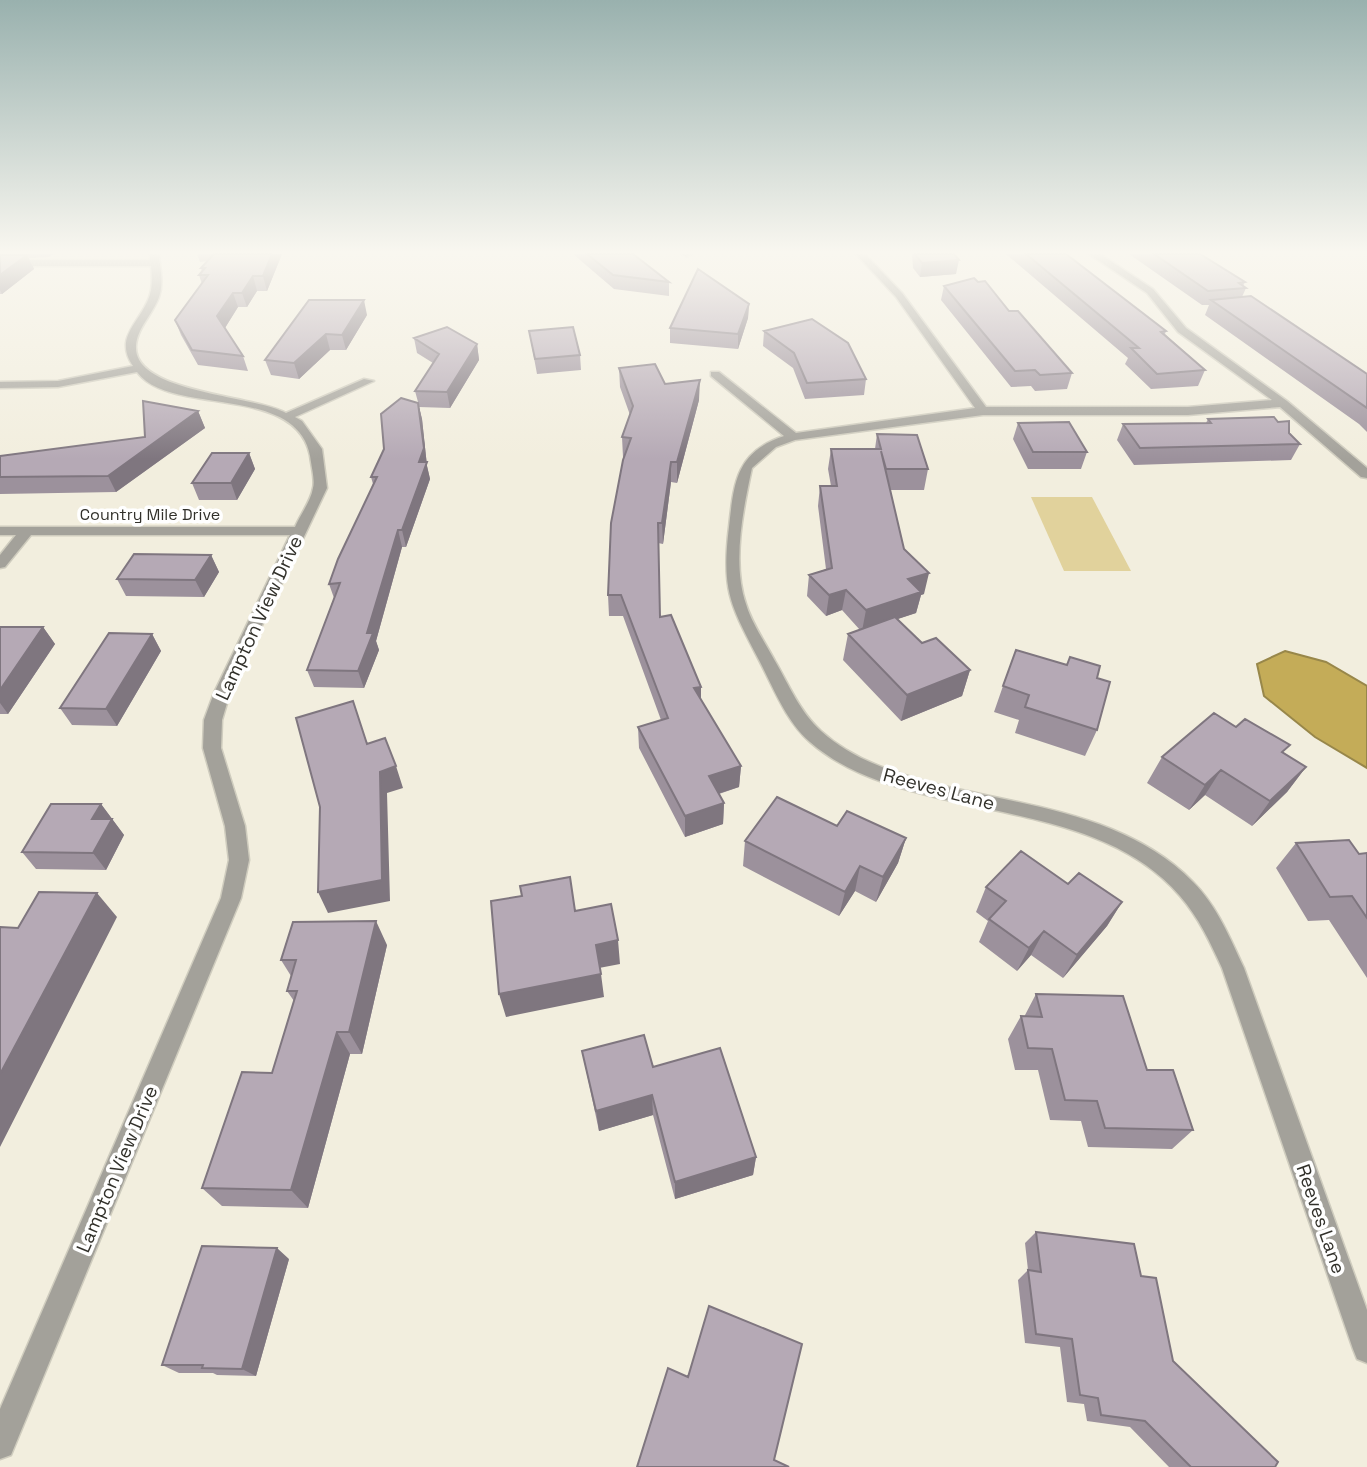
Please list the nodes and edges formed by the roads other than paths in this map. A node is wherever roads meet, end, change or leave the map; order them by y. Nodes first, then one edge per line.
1 (140, 322) edge
2 (920, 322) edge
3 (1174, 322) edge
4 (138, 368) junction
5 (715, 374) dead end
6 (368, 381) dead end
7 (0, 385) edge
8 (1283, 403) junction
9 (983, 411) junction
10 (286, 417) junction
11 (793, 436) junction
12 (1366, 474) edge
13 (0, 531) edge
14 (27, 531) junction
15 (300, 531) junction
16 (0, 564) edge
17 (1367, 1349) edge
18 (0, 1444) edge

1 - 4 street
2 - 9 street
3 - 8 street
4 - 7 street
4 - 10 street, Lampton View Drive
5 - 11 street
6 - 10 street
8 - 9 street, Reeves Lane
8 - 12 street
9 - 11 street, Reeves Lane
10 - 15 street, Lampton View Drive
11 - 17 street, Reeves Lane
13 - 14 street, Country Mile Drive
14 - 15 street, Country Mile Drive
14 - 16 street
15 - 18 street, Lampton View Drive

